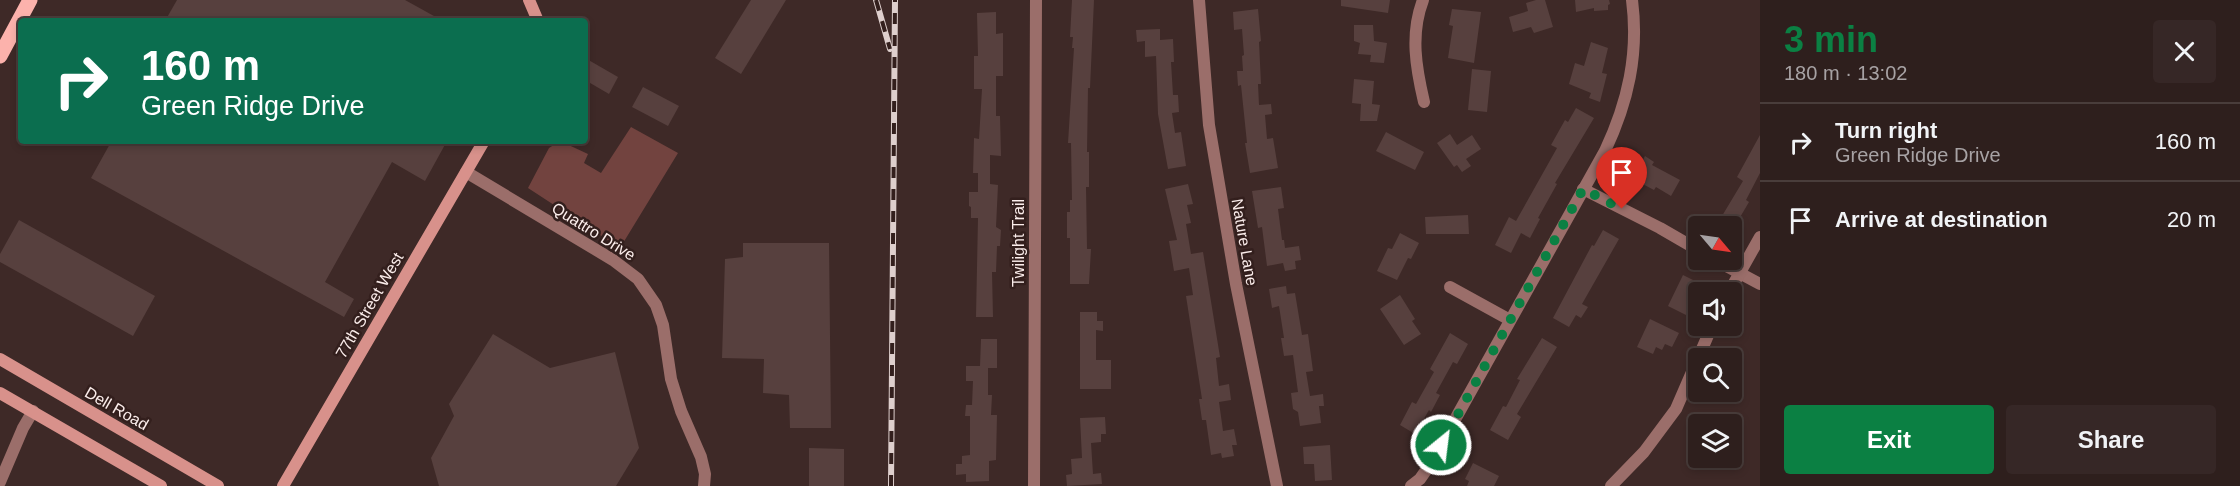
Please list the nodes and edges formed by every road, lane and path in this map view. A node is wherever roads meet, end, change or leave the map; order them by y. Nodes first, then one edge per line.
1 (28, 0) edge
2 (529, 0) edge
3 (1036, 0) edge
4 (1199, 0) edge
5 (1423, 0) edge
6 (1632, 0) edge
7 (19, 18) edge
8 (536, 18) edge
9 (18, 20) edge
10 (0, 43) edge
11 (0, 56) edge
12 (1424, 102) dead end
13 (482, 144) edge
14 (466, 172) junction
15 (1583, 189) junction
16 (1760, 237) edge
17 (1688, 245) edge
18 (1733, 270) edge
19 (1739, 273) junction
20 (1734, 282) edge
21 (1760, 284) edge
22 (1450, 287) dead end
23 (1510, 320) junction
24 (1708, 336) edge
25 (0, 359) edge
26 (0, 393) edge
27 (33, 411) junction
28 (0, 482) edge
29 (161, 486) edge
30 (218, 486) edge
31 (283, 486) edge
32 (704, 486) edge
33 (1034, 486) edge
34 (1277, 486) edge
35 (1411, 486) edge
36 (1611, 486) edge

1 - 7 main road
1 - 10 main road
2 - 8 street
3 - 33 street, Twilight Trail
4 - 34 street, Nature Lane
5 - 12 street
6 - 15 street
9 - 11 main road
13 - 14 street, 77th Street West
14 - 31 street, 77th Street West
14 - 32 street, Quattro Drive
15 - 17 street
15 - 23 street
16 - 19 street
18 - 19 street
19 - 20 street
19 - 21 street
22 - 23 street
23 - 35 street
24 - 36 street
25 - 30 street, Dell Road
26 - 27 street
27 - 28 street
27 - 29 street

